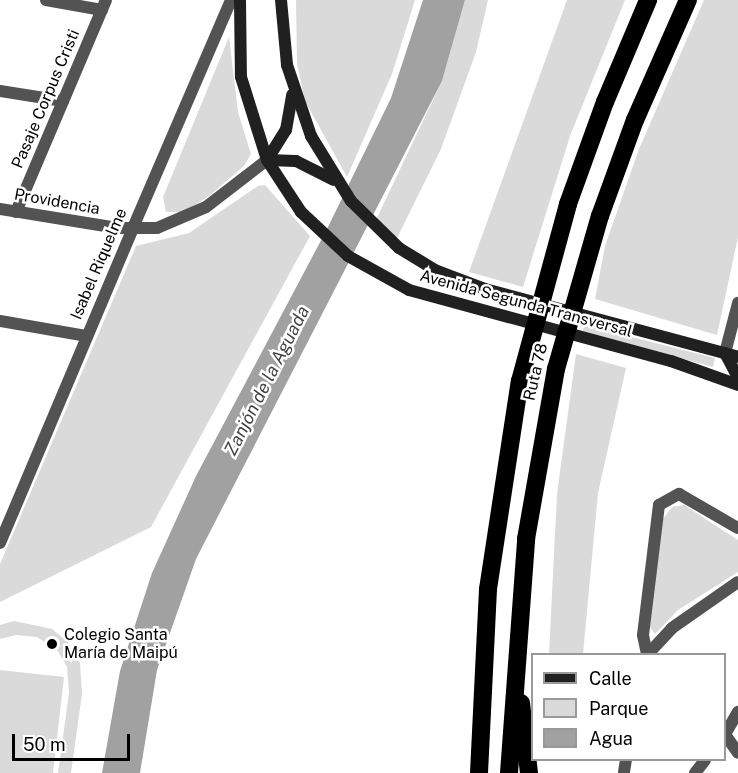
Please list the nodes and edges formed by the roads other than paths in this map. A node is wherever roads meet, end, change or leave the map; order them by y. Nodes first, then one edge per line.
1 (46, 0) edge
2 (231, 0) edge
3 (240, 0) edge
4 (648, 0) edge
5 (688, 0) edge
6 (281, 1) edge
7 (104, 5) edge
8 (292, 87) junction
9 (0, 91) edge
10 (63, 101) junction
11 (267, 160) junction
12 (338, 184) junction
13 (0, 209) edge
14 (16, 212) junction
15 (132, 230) junction
16 (738, 303) edge
17 (0, 321) edge
18 (86, 336) junction
19 (725, 353) junction
20 (738, 357) edge
21 (738, 377) edge
22 (738, 385) edge
23 (738, 528) edge
24 (0, 543) edge
25 (738, 582) edge
26 (645, 652) edge
27 (515, 656) junction
28 (481, 700) junction
29 (738, 712) edge
30 (726, 733) edge
31 (726, 736) edge
32 (738, 753) edge
33 (468, 773) edge
34 (479, 773) edge
35 (509, 773) edge
36 (529, 773) edge

1 - 7 street
2 - 15 street, Isabel Riquelme
3 - 11 main road, Avenida Segunda Transversal
4 - 28 highway, Ruta 78
5 - 27 highway, Ruta 78
6 - 8 main road, Avenida Segunda Transversal
7 - 10 street, Pasaje Corpus Cristi
8 - 11 main road
8 - 12 main road, Avenida Segunda Transversal
9 - 10 street
10 - 14 street, Pasaje Corpus Cristi
11 - 12 main road
11 - 15 street, Providencia
11 - 22 main road, Avenida Segunda Transversal
12 - 19 main road, Avenida Segunda Transversal
13 - 14 street, Providencia
14 - 15 street, Providencia
15 - 18 street, Isabel Riquelme
16 - 19 street
17 - 18 street
18 - 24 street, Isabel Riquelme
19 - 20 main road, Avenida Segunda Transversal
19 - 21 main road
23 - 26 street
25 - 26 street
27 - 35 highway, Ruta 78
27 - 36 highway
28 - 33 highway
28 - 34 highway, Ruta 78
29 - 30 street
31 - 32 street

